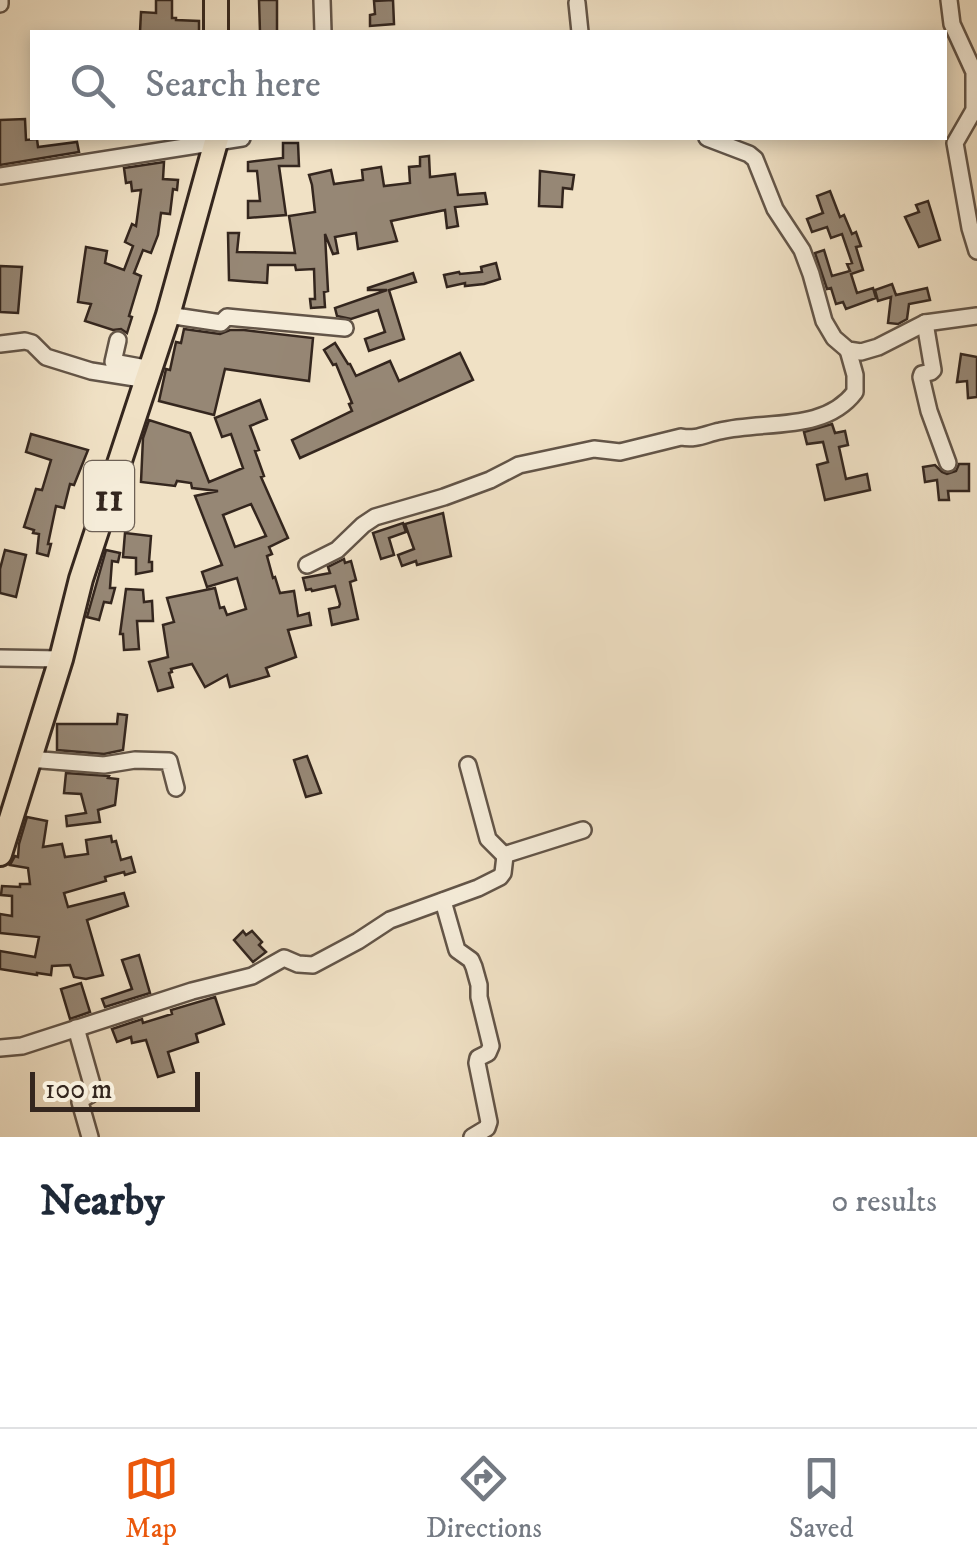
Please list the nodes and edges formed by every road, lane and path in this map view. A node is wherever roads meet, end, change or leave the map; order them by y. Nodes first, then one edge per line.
1 (216, 0) edge
2 (322, 0) edge
3 (949, 0) edge
4 (577, 3) dead end
5 (216, 30) edge
6 (323, 30) edge
7 (580, 30) edge
8 (216, 140) edge
9 (712, 140) edge
10 (0, 176) edge
11 (977, 251) edge
12 (168, 315) junction
13 (977, 316) edge
14 (925, 322) junction
15 (345, 328) dead end
16 (118, 340) dead end
17 (0, 344) edge
18 (848, 350) junction
19 (150, 374) junction
20 (948, 463) dead end
21 (306, 564) dead end
22 (0, 658) edge
23 (60, 660) junction
24 (29, 759) junction
25 (468, 765) dead end
26 (176, 788) dead end
27 (583, 830) dead end
28 (0, 854) edge
29 (505, 856) junction
30 (443, 900) junction
31 (76, 1028) junction
32 (0, 1048) edge
33 (90, 1137) edge
34 (472, 1137) edge

1 - 5 highway
2 - 6 street
3 - 11 street
4 - 7 street
8 - 10 street
8 - 12 highway, 11
9 - 18 street
12 - 15 street
12 - 19 highway, 11
13 - 14 street
14 - 18 street
14 - 20 street
16 - 19 street
17 - 19 street
18 - 21 street
19 - 23 highway, 11
22 - 23 street
23 - 24 highway, 11
24 - 26 street
24 - 28 highway, 11
25 - 29 street
27 - 29 street
29 - 30 street
30 - 31 street
30 - 34 street
31 - 32 street
31 - 33 street

